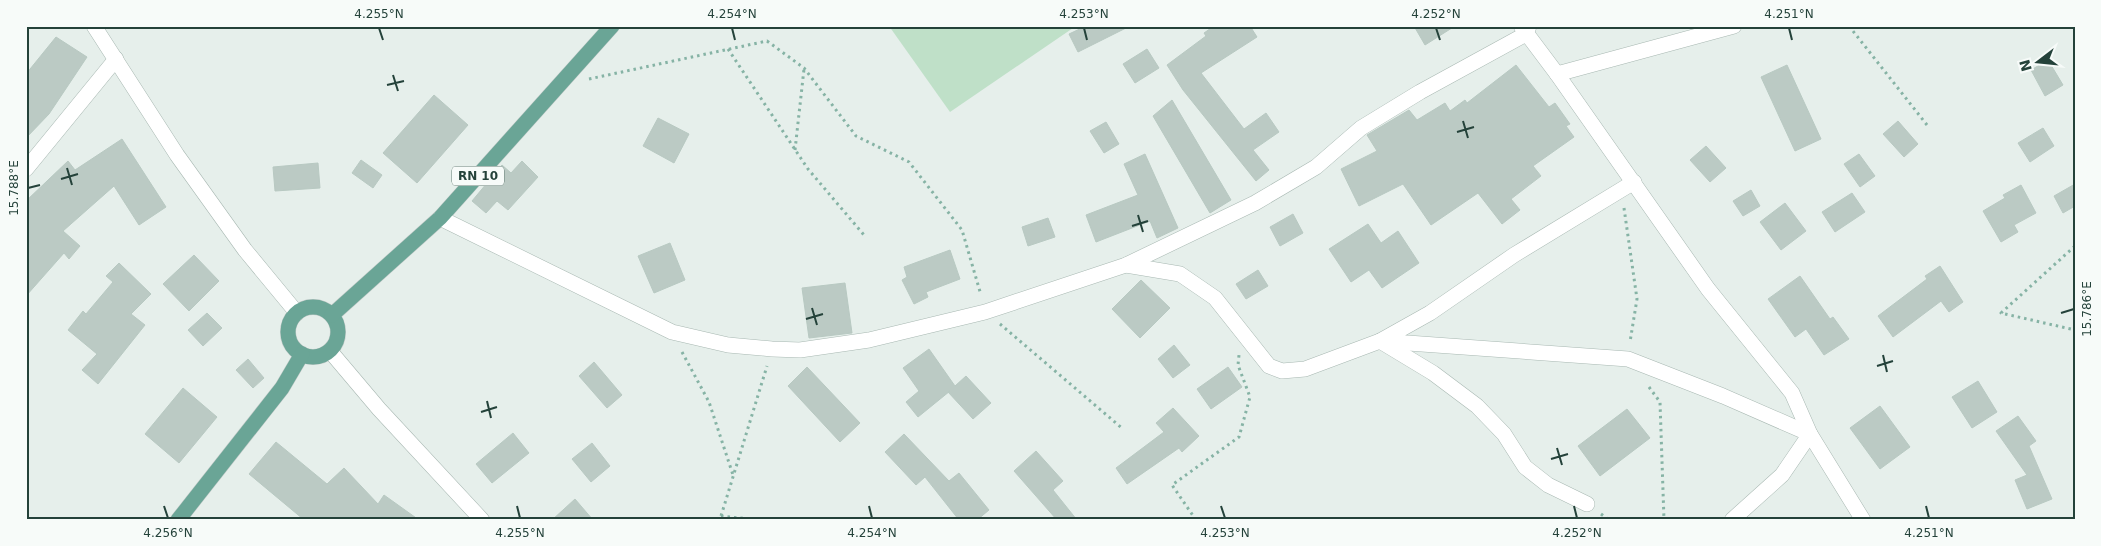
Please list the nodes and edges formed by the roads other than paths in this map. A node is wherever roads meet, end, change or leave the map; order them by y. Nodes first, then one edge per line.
1 (94, 26) edge
2 (612, 26) edge
3 (1734, 26) edge
4 (1525, 29) edge
5 (116, 59) junction
6 (1558, 74) junction
7 (26, 169) edge
8 (1628, 186) junction
9 (440, 218) junction
10 (1126, 265) junction
11 (296, 313) junction
12 (332, 315) junction
13 (1380, 341) junction
14 (330, 351) junction
15 (302, 354) junction
16 (1810, 434) junction
17 (1587, 504) dead end
18 (178, 520) edge
19 (482, 520) edge
20 (1732, 520) edge
21 (1863, 520) edge

1 - 5 street
2 - 9 main road, RN 10
3 - 6 street
4 - 6 street
4 - 10 street
5 - 7 street
5 - 11 street
6 - 8 street
8 - 13 street
8 - 16 street
9 - 10 street
9 - 12 main road, RN 10
10 - 13 street
11 - 12 main road
11 - 15 main road
12 - 14 main road
13 - 16 street
13 - 17 street
14 - 15 main road
14 - 19 street
15 - 18 main road
16 - 20 street
16 - 21 street

